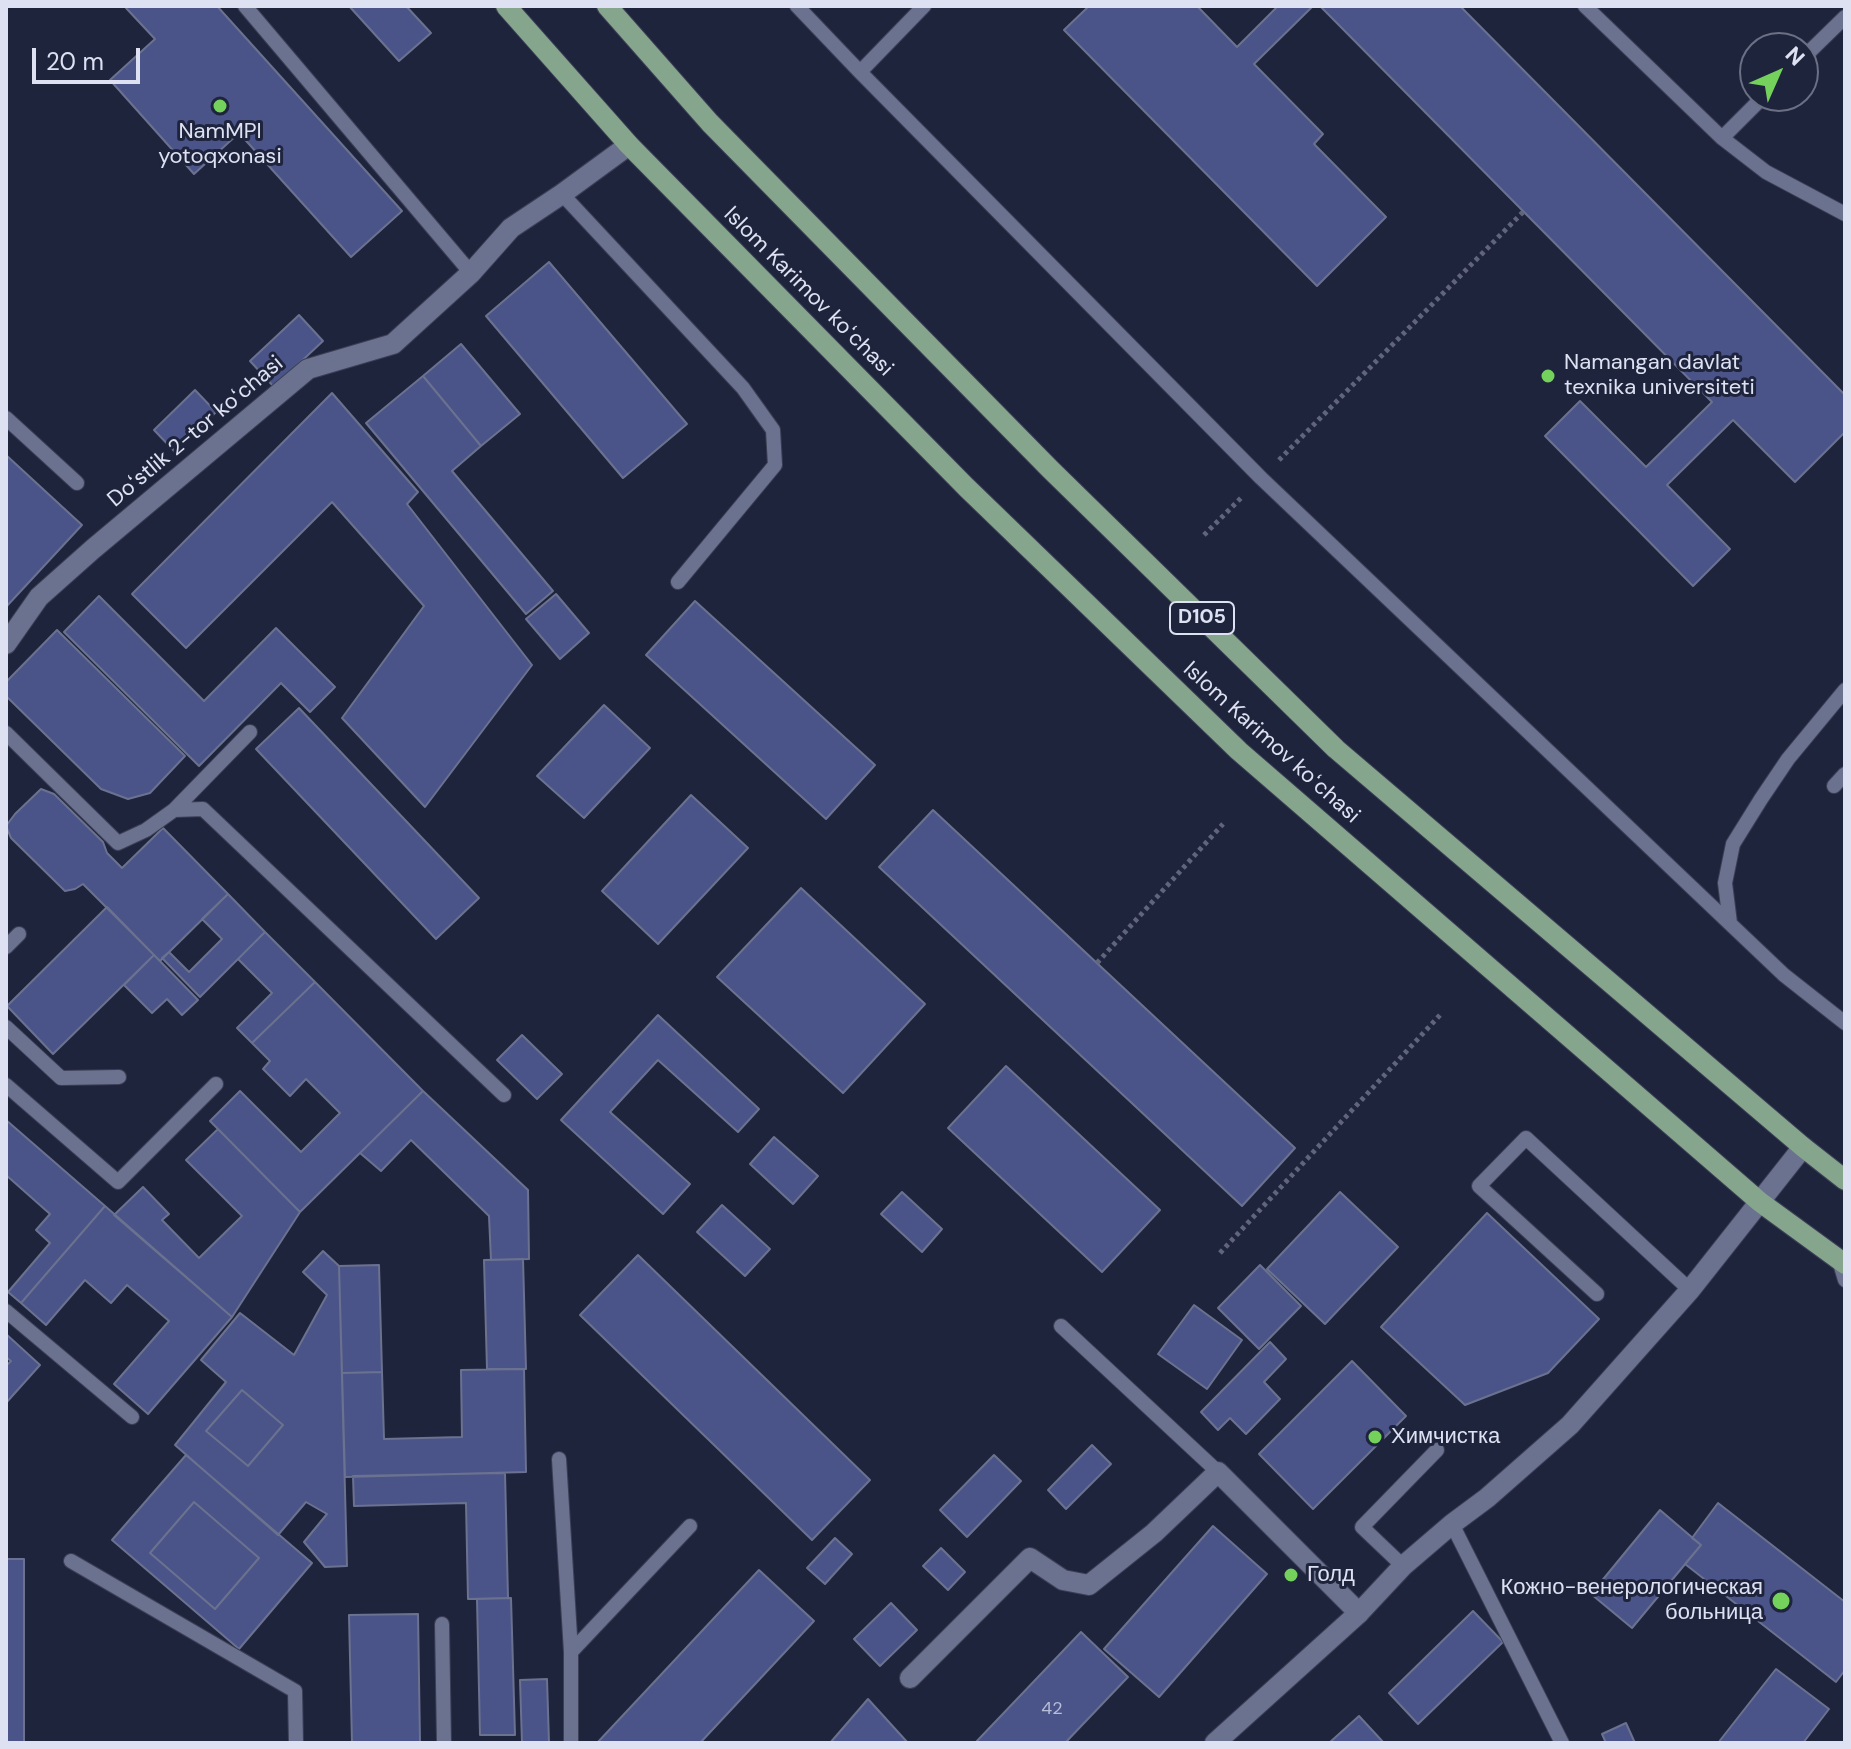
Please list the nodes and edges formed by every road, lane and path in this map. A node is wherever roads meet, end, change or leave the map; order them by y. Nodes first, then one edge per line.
1 (245, 6) edge
2 (506, 6) edge
3 (607, 6) edge
4 (797, 6) edge
5 (924, 6) edge
6 (1585, 6) edge
7 (1845, 17) edge
8 (1819, 42) edge
9 (860, 72) junction
10 (1748, 112) edge
11 (1722, 138) junction
12 (629, 145) junction
13 (562, 194) junction
14 (1524, 211) dead end
15 (1845, 214) edge
16 (471, 273) junction
17 (6, 418) edge
18 (1261, 478) junction
19 (77, 483) dead end
20 (1204, 535) dead end
21 (678, 582) dead end
22 (6, 644) edge
23 (1845, 690) edge
24 (250, 732) dead end
25 (6, 733) edge
26 (1845, 774) edge
27 (1834, 786) dead end
28 (174, 810) junction
29 (1223, 824) dead end
30 (1730, 923) junction
31 (19, 934) dead end
32 (6, 947) edge
33 (1097, 963) dead end
34 (1440, 1015) dead end
35 (1845, 1023) edge
36 (6, 1027) edge
37 (119, 1077) dead end
38 (216, 1084) dead end
39 (6, 1085) edge
40 (504, 1095) dead end
41 (1803, 1147) junction
42 (1845, 1180) edge
43 (1760, 1202) junction
44 (1220, 1253) dead end
45 (1843, 1268) edge
46 (1690, 1290) junction
47 (1597, 1294) dead end
48 (6, 1311) edge
49 (1061, 1326) dead end
50 (132, 1417) dead end
51 (1437, 1450) dead end
52 (559, 1459) dead end
53 (1218, 1472) junction
54 (1452, 1524) junction
55 (690, 1526) dead end
56 (71, 1561) dead end
57 (1403, 1566) junction
58 (1359, 1613) junction
59 (442, 1624) dead end
60 (571, 1652) junction
61 (910, 1678) dead end
62 (296, 1743) edge
63 (444, 1743) edge
64 (571, 1743) edge
65 (1215, 1743) edge
66 (1562, 1743) edge

1 - 16 lane
2 - 12 main road, Islom Karimov koʻchasi
3 - 41 main road, Islom Karimov koʻchasi / D105
4 - 9 lane
5 - 9 lane
6 - 11 lane
7 - 8 lane
9 - 18 lane
10 - 11 lane
11 - 15 lane
12 - 13 street, Doʻstlik 2-tor koʻchasi
12 - 43 main road, Islom Karimov koʻchasi
13 - 16 street, Doʻstlik 2-tor koʻchasi
13 - 21 lane
14 - 18 path
16 - 22 street, Doʻstlik 2-tor koʻchasi
17 - 19 lane
18 - 20 path
18 - 30 lane
23 - 30 lane
24 - 28 lane
25 - 28 lane
26 - 27 lane
28 - 40 lane
29 - 33 path
30 - 35 lane
31 - 32 lane
34 - 44 path
36 - 37 lane
38 - 39 lane
41 - 42 main road, Islom Karimov koʻchasi / D105
41 - 43 street
43 - 45 main road, Islom Karimov koʻchasi
43 - 46 street
46 - 47 lane
46 - 54 street
48 - 50 lane
49 - 53 lane
51 - 57 lane
52 - 60 lane
53 - 58 street
53 - 61 street
54 - 57 street
54 - 66 lane
55 - 60 lane
56 - 62 lane
57 - 58 street
58 - 65 street
59 - 63 lane
60 - 64 lane

